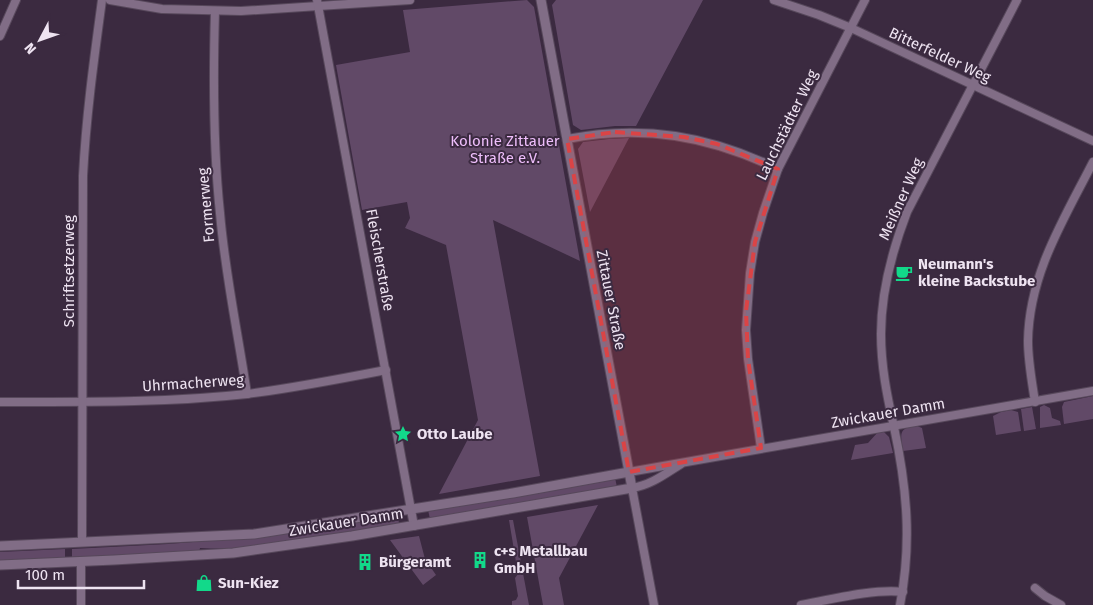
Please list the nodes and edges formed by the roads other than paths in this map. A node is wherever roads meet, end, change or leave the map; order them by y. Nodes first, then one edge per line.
1 (16, 0) edge
2 (102, 0) edge
3 (110, 0) edge
4 (163, 0) edge
5 (410, 0) edge
6 (541, 0) edge
7 (774, 0) edge
8 (865, 0) edge
9 (1017, 0) edge
10 (318, 3) edge
11 (162, 9) junction
12 (215, 11) junction
13 (851, 28) junction
14 (0, 36) edge
15 (973, 85) junction
16 (567, 139) junction
17 (1093, 141) edge
18 (1093, 162) edge
19 (778, 170) junction
20 (386, 370) junction
21 (1093, 392) edge
22 (247, 394) junction
23 (82, 401) junction
24 (0, 402) edge
25 (1035, 402) junction
26 (894, 425) junction
27 (761, 448) junction
28 (687, 461) junction
29 (629, 472) junction
30 (632, 488) junction
31 (411, 509) junction
32 (414, 526) junction
33 (82, 542) junction
34 (0, 546) edge
35 (81, 562) junction
36 (0, 565) edge
37 (1035, 588) dead end
38 (903, 592) junction
39 (81, 605) edge
40 (654, 605) edge
41 (801, 605) edge
42 (900, 605) edge
43 (1061, 605) edge

1 - 14 street
2 - 23 street, Schriftsetzerweg
3 - 11 street
4 - 11 street
5 - 10 street
6 - 16 street, Zittauer Straße
7 - 13 street, Bitterfelder Weg
8 - 13 street, Lauchstädter Weg
9 - 15 street, Meißner Weg
10 - 12 street
10 - 20 street, Fleischerstraße
11 - 12 street
12 - 22 street, Formerweg
13 - 15 street, Bitterfelder Weg
13 - 19 street, Lauchstädter Weg
15 - 17 street, Bitterfelder Weg
15 - 26 street, Meißner Weg
16 - 19 street
16 - 29 street, Zittauer Straße
18 - 25 street
19 - 27 street, Lauchstädter Weg
20 - 22 street, Uhrmacherweg
20 - 31 street, Fleischerstraße
21 - 25 street, Zwickauer Damm
22 - 23 street, Uhrmacherweg
23 - 24 street, Uhrmacherweg
23 - 33 street, Schriftsetzerweg
25 - 26 street, Zwickauer Damm
26 - 27 street, Zwickauer Damm
26 - 38 street, Meißner Weg
27 - 28 street, Zwickauer Damm
28 - 29 street, Zwickauer Damm
28 - 30 street, Zwickauer Damm
29 - 30 street, Zittauer Straße
29 - 31 street, Zwickauer Damm
30 - 32 street, Zwickauer Damm
30 - 40 street, Zittauer Straße
31 - 32 street, Fleischerstraße
31 - 33 street, Zwickauer Damm
32 - 35 street, Zwickauer Damm
33 - 34 street, Zwickauer Damm
35 - 36 street, Zwickauer Damm
35 - 39 street
37 - 43 street
38 - 41 street
38 - 42 street, Meißner Weg

